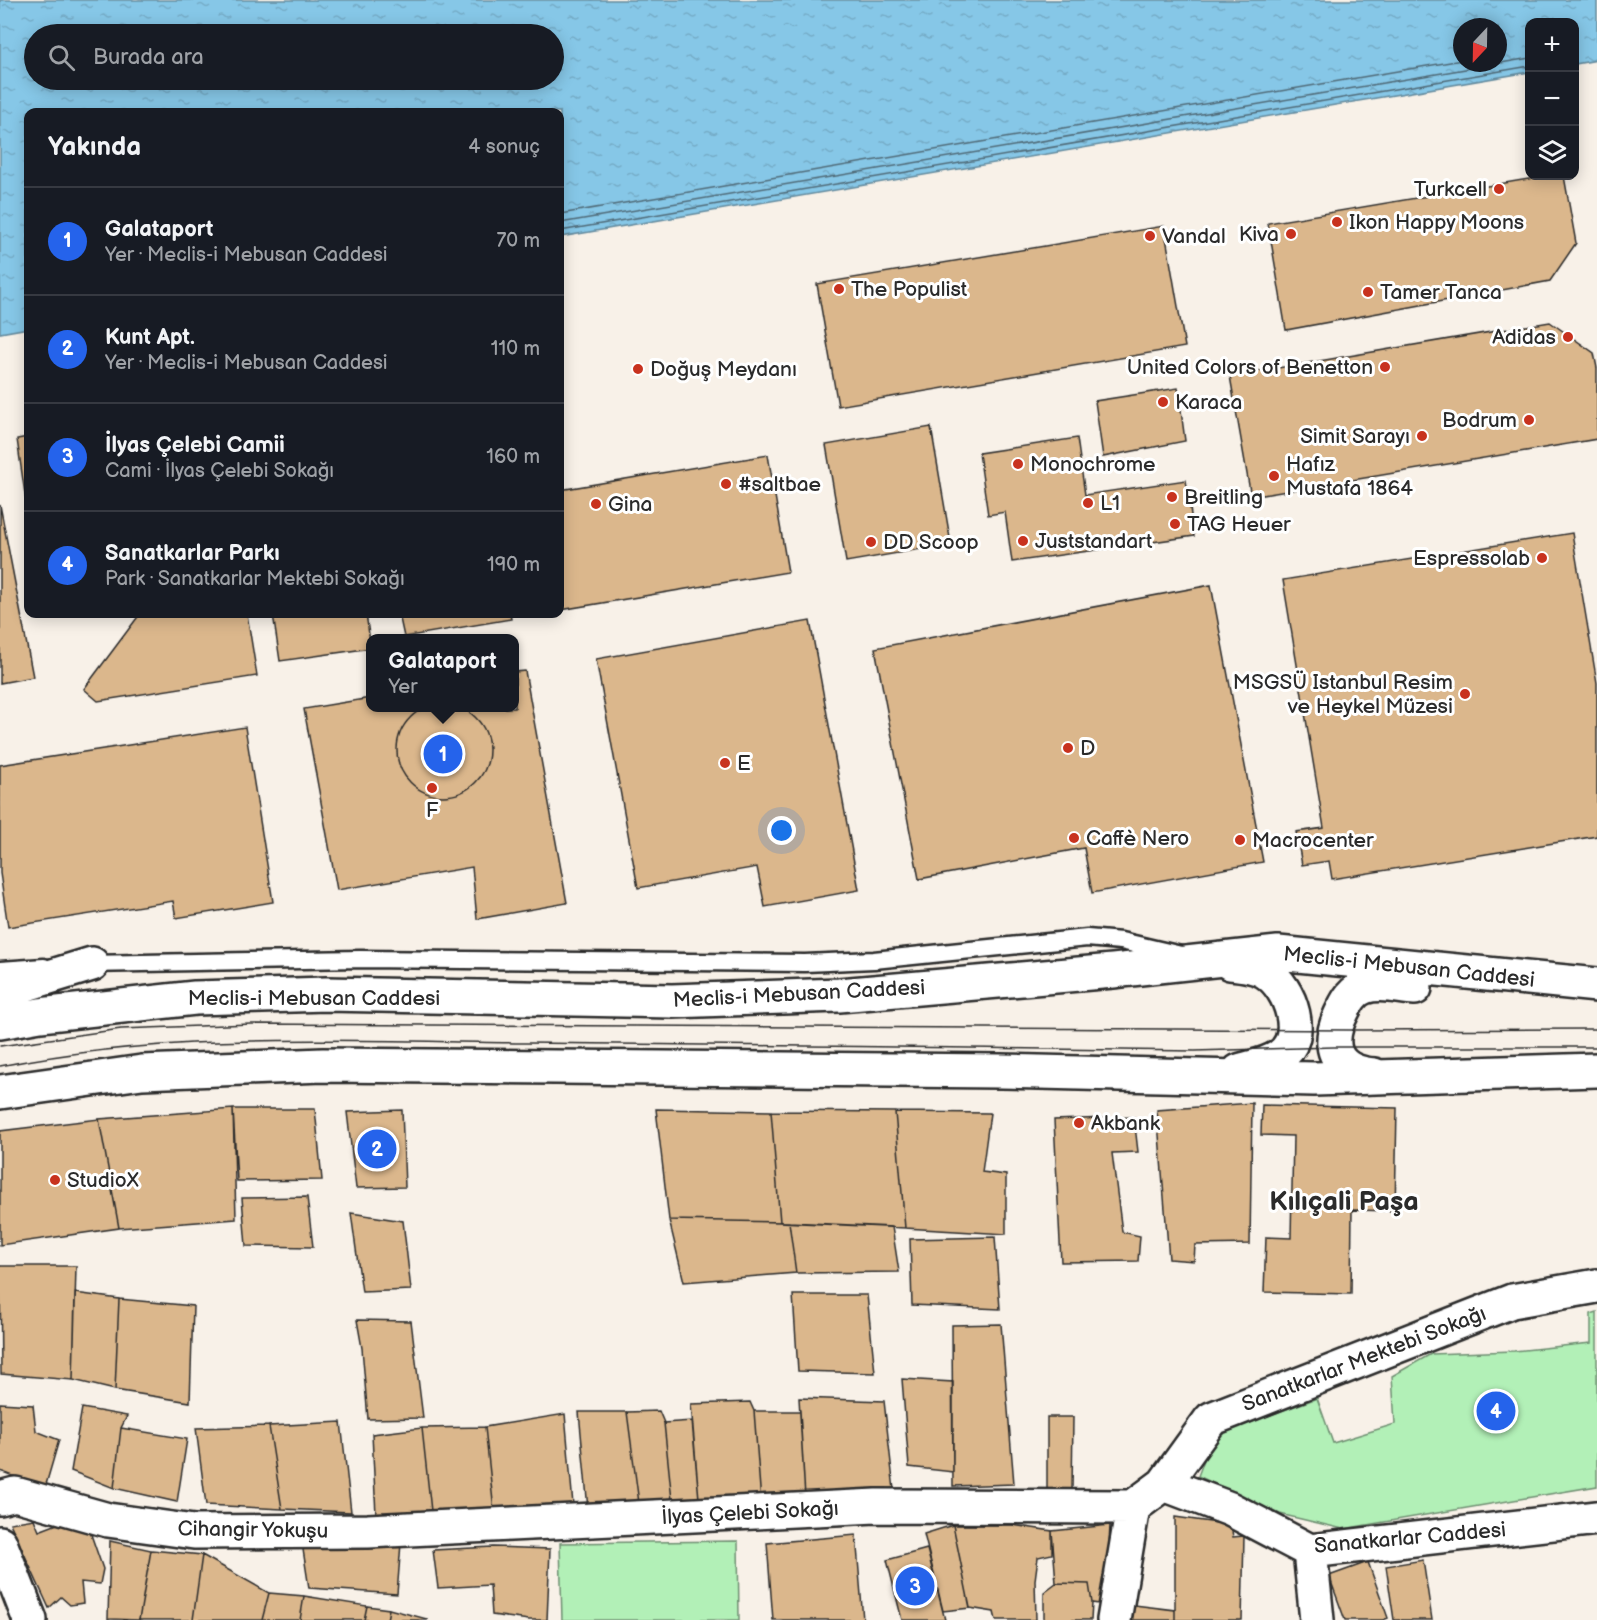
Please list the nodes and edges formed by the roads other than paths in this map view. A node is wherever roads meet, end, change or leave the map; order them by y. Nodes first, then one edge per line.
1 (1205, 962) junction
2 (92, 964) junction
3 (0, 970) edge
4 (1561, 982) junction
5 (1597, 985) edge
6 (0, 992) edge
7 (0, 1022) edge
8 (1597, 1070) edge
9 (1201, 1076) junction
10 (1381, 1076) junction
11 (0, 1092) edge
12 (1597, 1286) edge
13 (1164, 1484) junction
14 (0, 1498) edge
15 (1133, 1506) junction
16 (1597, 1518) edge
17 (368, 1531) joint
18 (0, 1543) edge
19 (1310, 1551) junction
20 (30, 1620) edge
21 (1114, 1620) edge
22 (1317, 1620) edge

1 - 2 lane
1 - 4 main road, Meclis-i Mebusan Caddesi
1 - 7 main road, Meclis-i Mebusan Caddesi
1 - 9 main road
2 - 3 lane
2 - 6 main road
4 - 5 main road, Meclis-i Mebusan Caddesi
4 - 10 main road
8 - 10 main road
9 - 10 main road
9 - 11 main road
12 - 13 main road, Sanatkarlar Mektebi Sokağı
13 - 15 main road, Sanatkarlar Mektebi Sokağı
13 - 19 main road, Sanatkarlar Caddesi
14 - 17 main road, Cihangir Yokuşu
15 - 17 main road, İlyas Çelebi Sokağı
15 - 21 main road
16 - 19 main road, Sanatkarlar Caddesi
18 - 20 main road
19 - 22 main road

